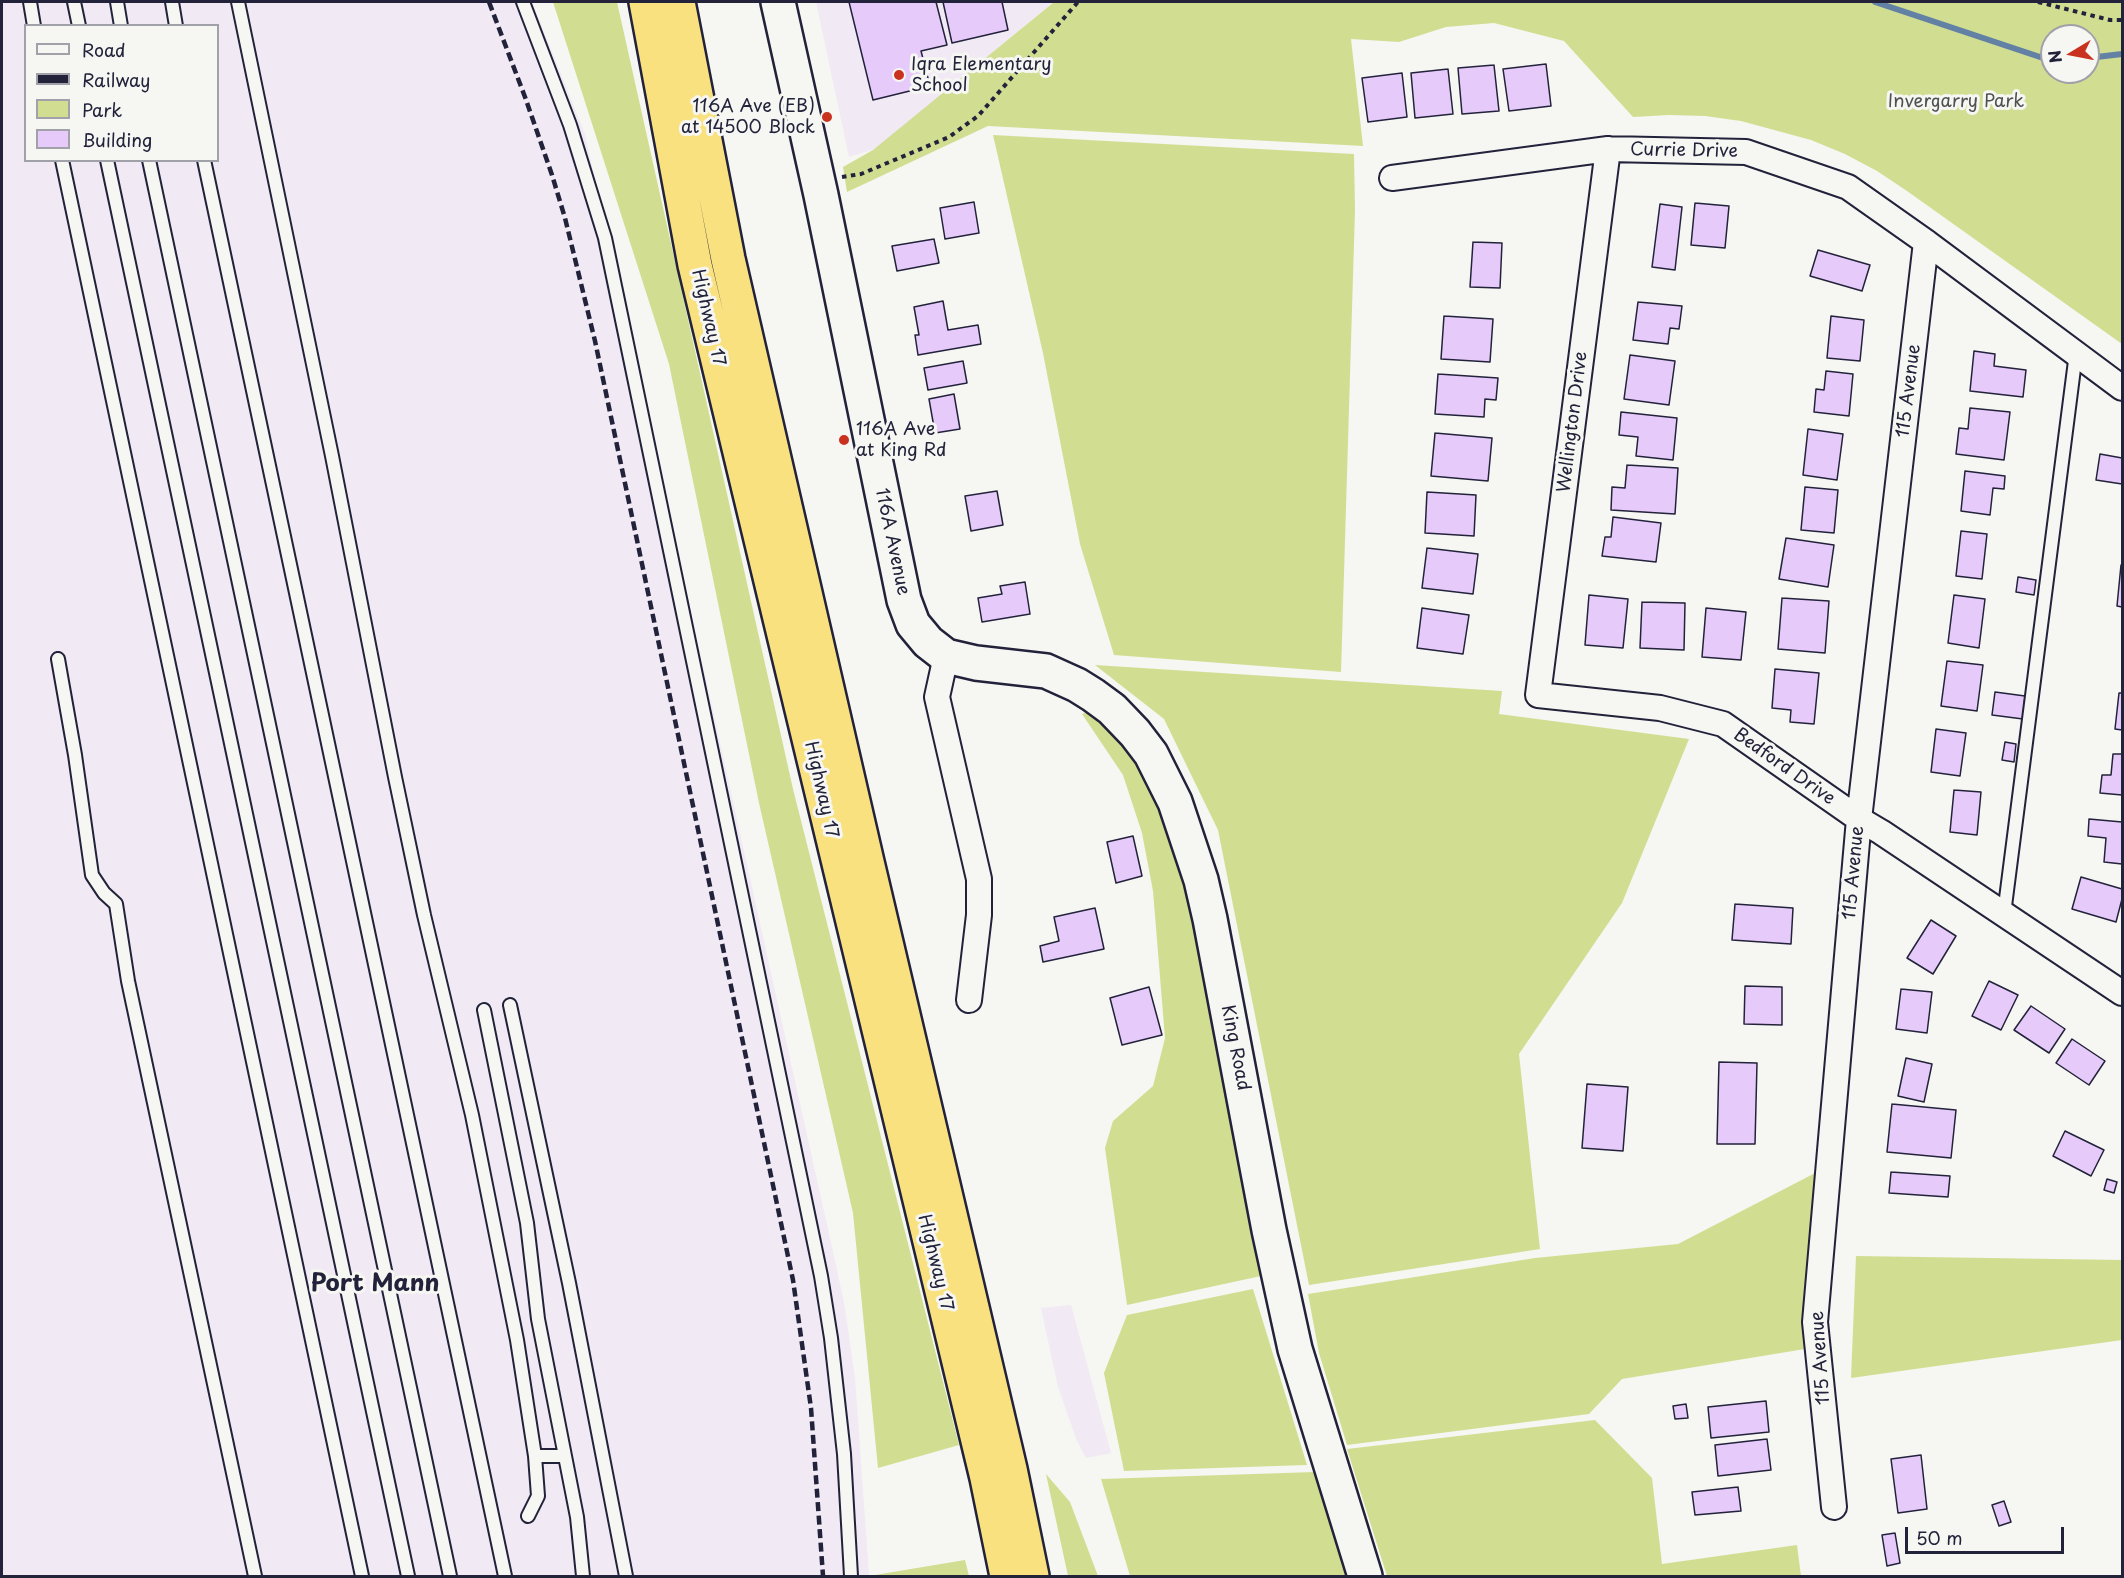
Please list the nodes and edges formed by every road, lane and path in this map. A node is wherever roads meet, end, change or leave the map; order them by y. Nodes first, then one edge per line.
1 (30, 2) edge
2 (74, 2) edge
3 (117, 2) edge
4 (172, 2) edge
5 (238, 2) edge
6 (523, 2) edge
7 (646, 2) edge
8 (678, 2) edge
9 (778, 2) edge
10 (1078, 2) edge
11 (2039, 2) edge
12 (2122, 20) edge
13 (34, 24) edge
14 (79, 24) edge
15 (121, 24) edge
16 (176, 24) edge
17 (1608, 149) junction
18 (62, 162) edge
19 (107, 162) edge
20 (149, 162) edge
21 (204, 162) edge
22 (840, 178) dead end
23 (1392, 178) dead end
24 (1926, 242) junction
25 (2076, 353) junction
26 (2122, 388) edge
27 (946, 656) junction
28 (58, 659) dead end
29 (1538, 695) joint
30 (1859, 819) junction
31 (2004, 915) junction
32 (2122, 993) edge
33 (969, 1000) dead end
34 (510, 1005) dead end
35 (484, 1010) dead end
36 (535, 1456) junction
37 (565, 1456) junction
38 (1834, 1506) dead end
39 (528, 1516) dead end
40 (255, 1576) edge
41 (363, 1576) edge
42 (408, 1576) edge
43 (450, 1576) edge
44 (504, 1576) edge
45 (583, 1576) edge
46 (626, 1576) edge
47 (851, 1576) edge
48 (1007, 1576) edge
49 (1032, 1576) edge
50 (1365, 1576) edge

1 - 13 lane
2 - 14 lane
3 - 15 lane
4 - 16 lane
5 - 36 lane
6 - 47 lane
7 - 48 highway, Highway 17
8 - 49 highway, Highway 17
9 - 27 street, 116A Avenue
10 - 22 path
11 - 12 path
17 - 23 street, Currie Drive
17 - 24 street, Currie Drive
17 - 29 street, Wellington Drive
18 - 41 lane
19 - 42 lane
20 - 43 lane
21 - 44 lane
24 - 25 street, Currie Drive
24 - 30 street, 115 Avenue
25 - 26 street, Currie Drive
25 - 31 lane
27 - 33 street
27 - 50 street, King Road
28 - 40 lane
29 - 30 street, Bedford Drive
30 - 31 street, Bedford Drive
30 - 38 street, 115 Avenue
31 - 32 street, Bedford Drive
34 - 46 lane
35 - 37 lane
36 - 37 lane
36 - 39 lane
37 - 45 lane

